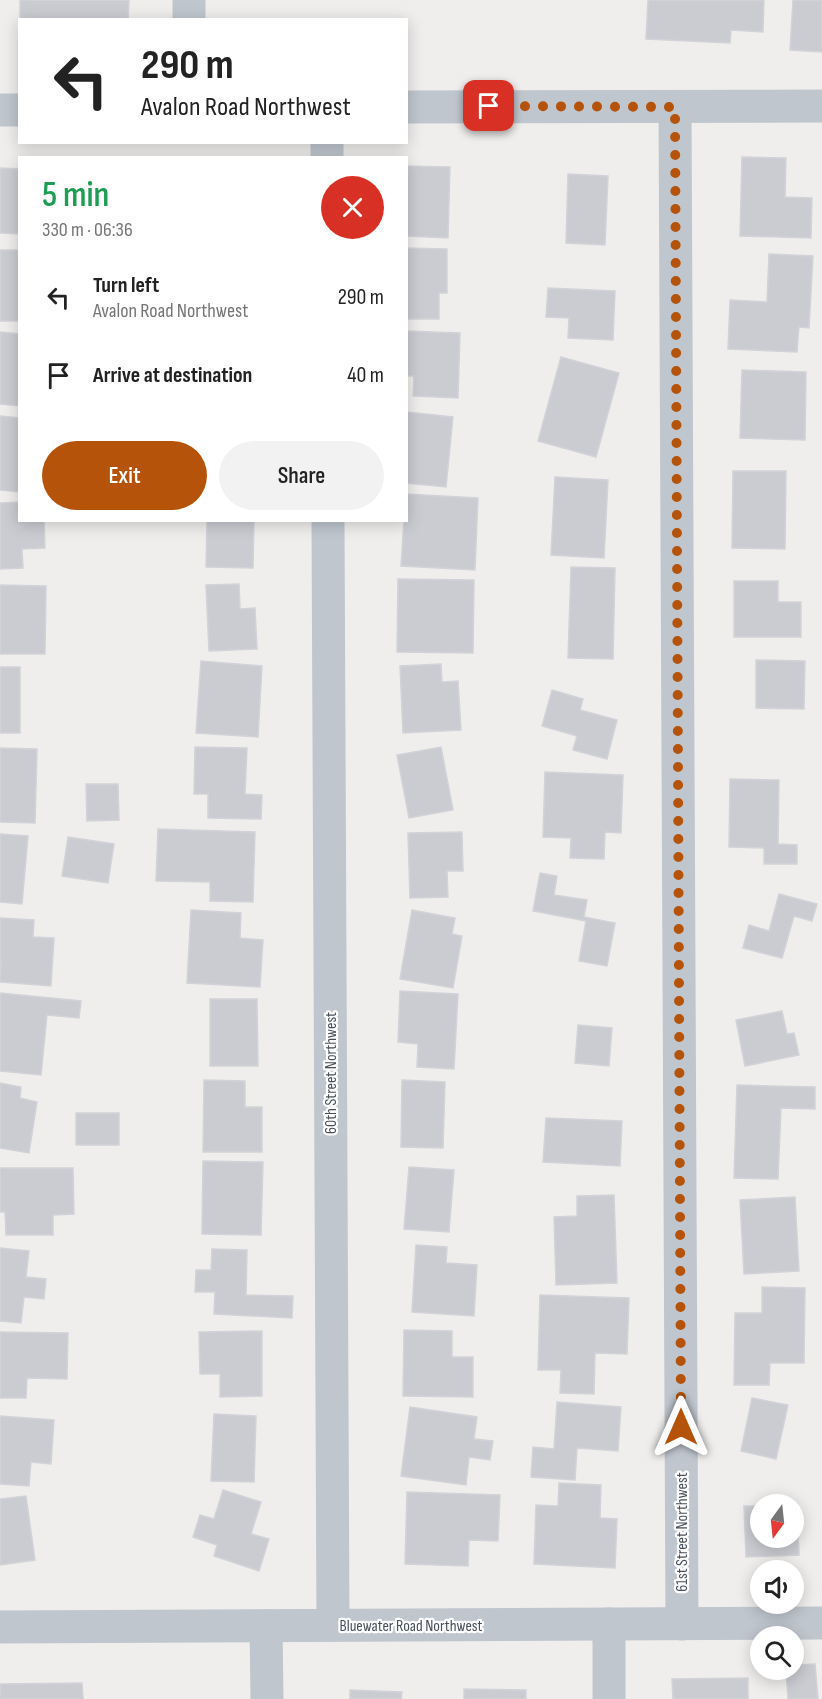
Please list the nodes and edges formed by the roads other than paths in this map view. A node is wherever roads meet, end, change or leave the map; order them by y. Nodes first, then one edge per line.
1 (189, 0) edge
2 (189, 18) edge
3 (822, 106) edge
4 (408, 107) edge
5 (675, 107) junction
6 (0, 110) edge
7 (18, 110) edge
8 (328, 522) edge
9 (822, 1623) edge
10 (609, 1624) junction
11 (681, 1624) junction
12 (333, 1625) junction
13 (266, 1626) junction
14 (0, 1627) edge
15 (267, 1699) edge
16 (609, 1699) edge

1 - 2 street
3 - 5 street
4 - 5 street
5 - 11 street, 61st Street Northwest
6 - 7 street
8 - 12 street, 60th Street Northwest
9 - 11 street, Bluewater Road Northwest
10 - 11 street, Bluewater Road Northwest
10 - 12 street, Bluewater Road Northwest
10 - 16 street
12 - 13 street, Bluewater Road Northwest
13 - 14 street, Bluewater Road Northwest
13 - 15 street

